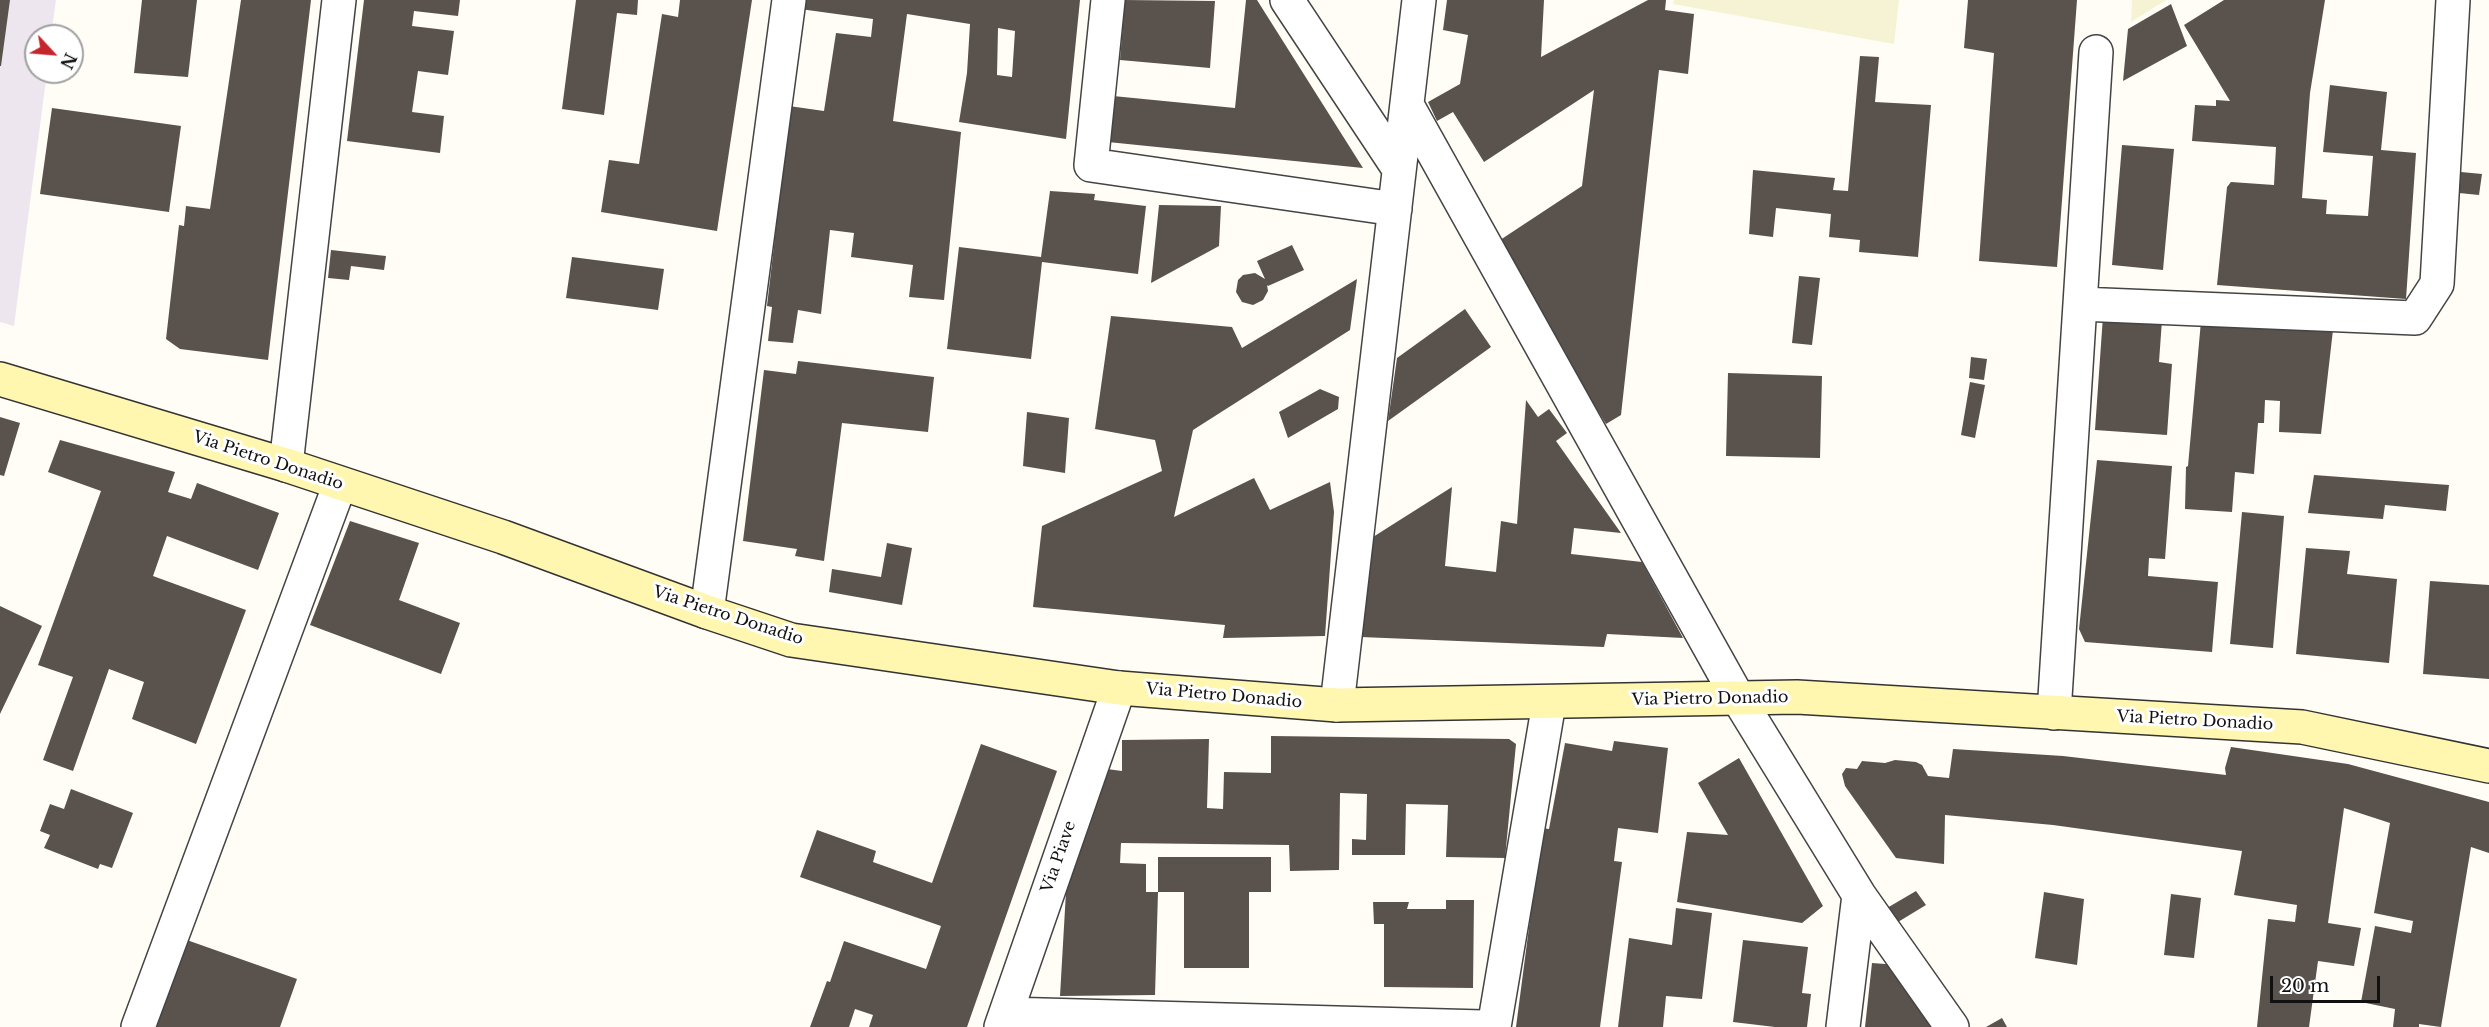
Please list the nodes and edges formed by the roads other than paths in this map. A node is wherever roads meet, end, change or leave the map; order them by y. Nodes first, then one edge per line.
1 (339, 0) edge
2 (789, 0) edge
3 (1108, 0) edge
4 (1287, 0) edge
5 (1419, 0) edge
6 (2453, 0) edge
7 (2096, 52) dead end
8 (1407, 105) junction
9 (1399, 169) junction
10 (1395, 209) junction
11 (2080, 304) junction
12 (0, 379) edge
13 (286, 465) junction
14 (340, 484) junction
15 (707, 612) junction
16 (1119, 688) junction
17 (1738, 698) junction
18 (1549, 703) junction
19 (1337, 705) junction
20 (2054, 712) junction
21 (2489, 766) edge
22 (1859, 895) junction
23 (1003, 1020) edge
24 (138, 1027) edge
25 (1483, 1027) edge
26 (1494, 1027) edge
27 (1843, 1027) edge
28 (1952, 1027) edge

1 - 13 street
2 - 15 street
3 - 10 street
4 - 9 street
5 - 8 street
6 - 11 street
7 - 11 street
8 - 9 street
8 - 17 street
9 - 10 street
10 - 19 street
11 - 20 street
12 - 13 main road, Via Pietro Donadio
13 - 14 main road, Via Pietro Donadio
14 - 15 main road, Via Pietro Donadio
14 - 24 street
15 - 16 main road, Via Pietro Donadio
16 - 19 main road, Via Pietro Donadio
16 - 23 street, Via Piave
17 - 18 main road, Via Pietro Donadio
17 - 20 main road, Via Pietro Donadio
17 - 22 street
18 - 19 main road, Via Pietro Donadio
18 - 26 street
20 - 21 main road, Via Pietro Donadio
22 - 27 street
22 - 28 street
23 - 25 street

